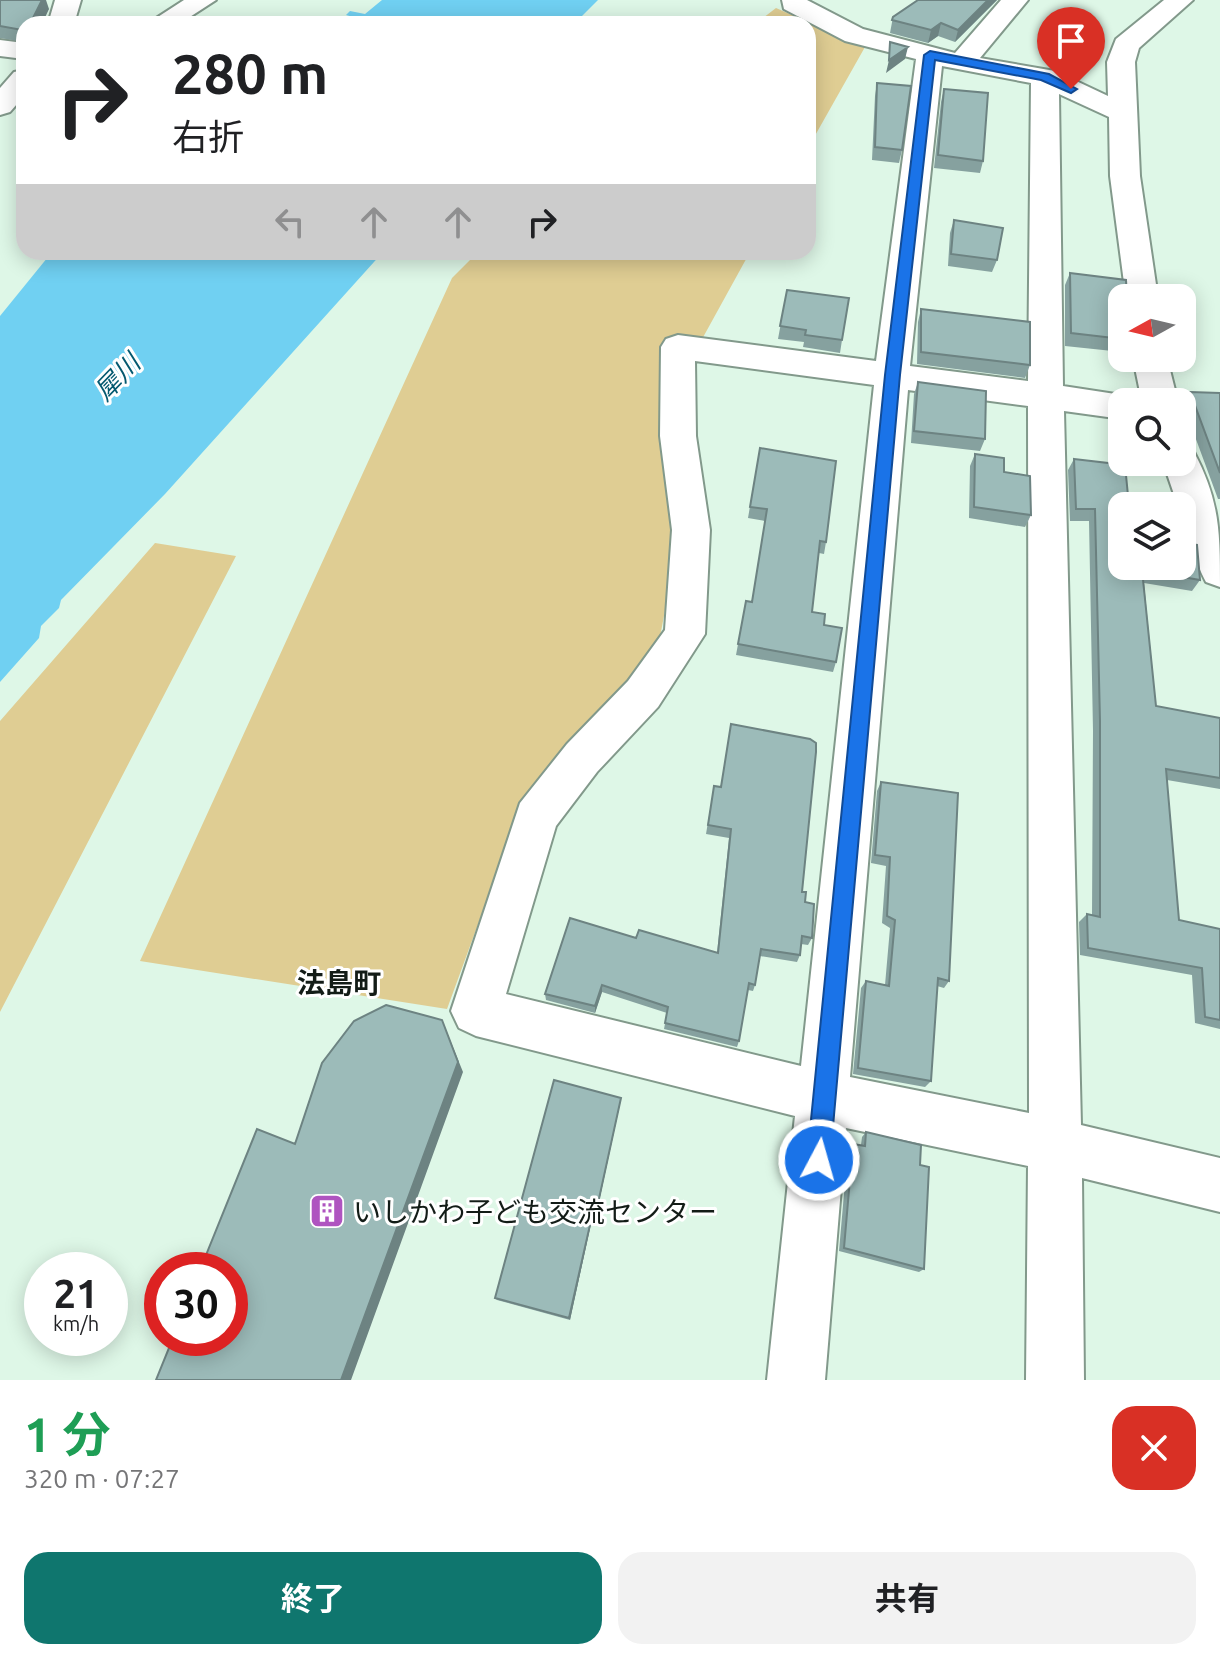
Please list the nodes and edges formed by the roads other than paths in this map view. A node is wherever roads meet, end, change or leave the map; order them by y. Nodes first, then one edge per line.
1 (203, 0) edge
2 (1015, 0) edge
3 (1180, 0) edge
4 (793, 3) dead end
5 (174, 16) edge
6 (930, 55) junction
7 (961, 63) junction
8 (1045, 77) junction
9 (1125, 114) junction
10 (1140, 284) edge
11 (892, 375) junction
12 (1043, 395) junction
13 (1108, 404) edge
14 (1186, 476) edge
15 (1220, 571) edge
16 (825, 1098) junction
17 (1057, 1146) junction
18 (1220, 1185) edge
19 (796, 1380) edge
20 (1055, 1380) edge

1 - 5 street
2 - 7 street
3 - 9 street
4 - 6 street
6 - 7 street
6 - 11 street
7 - 8 street
8 - 9 street
8 - 12 street
9 - 10 street
11 - 12 street
11 - 16 street
11 - 16 street
12 - 13 street
12 - 17 street
14 - 15 street
16 - 17 street
16 - 19 street
17 - 18 street
17 - 20 street

